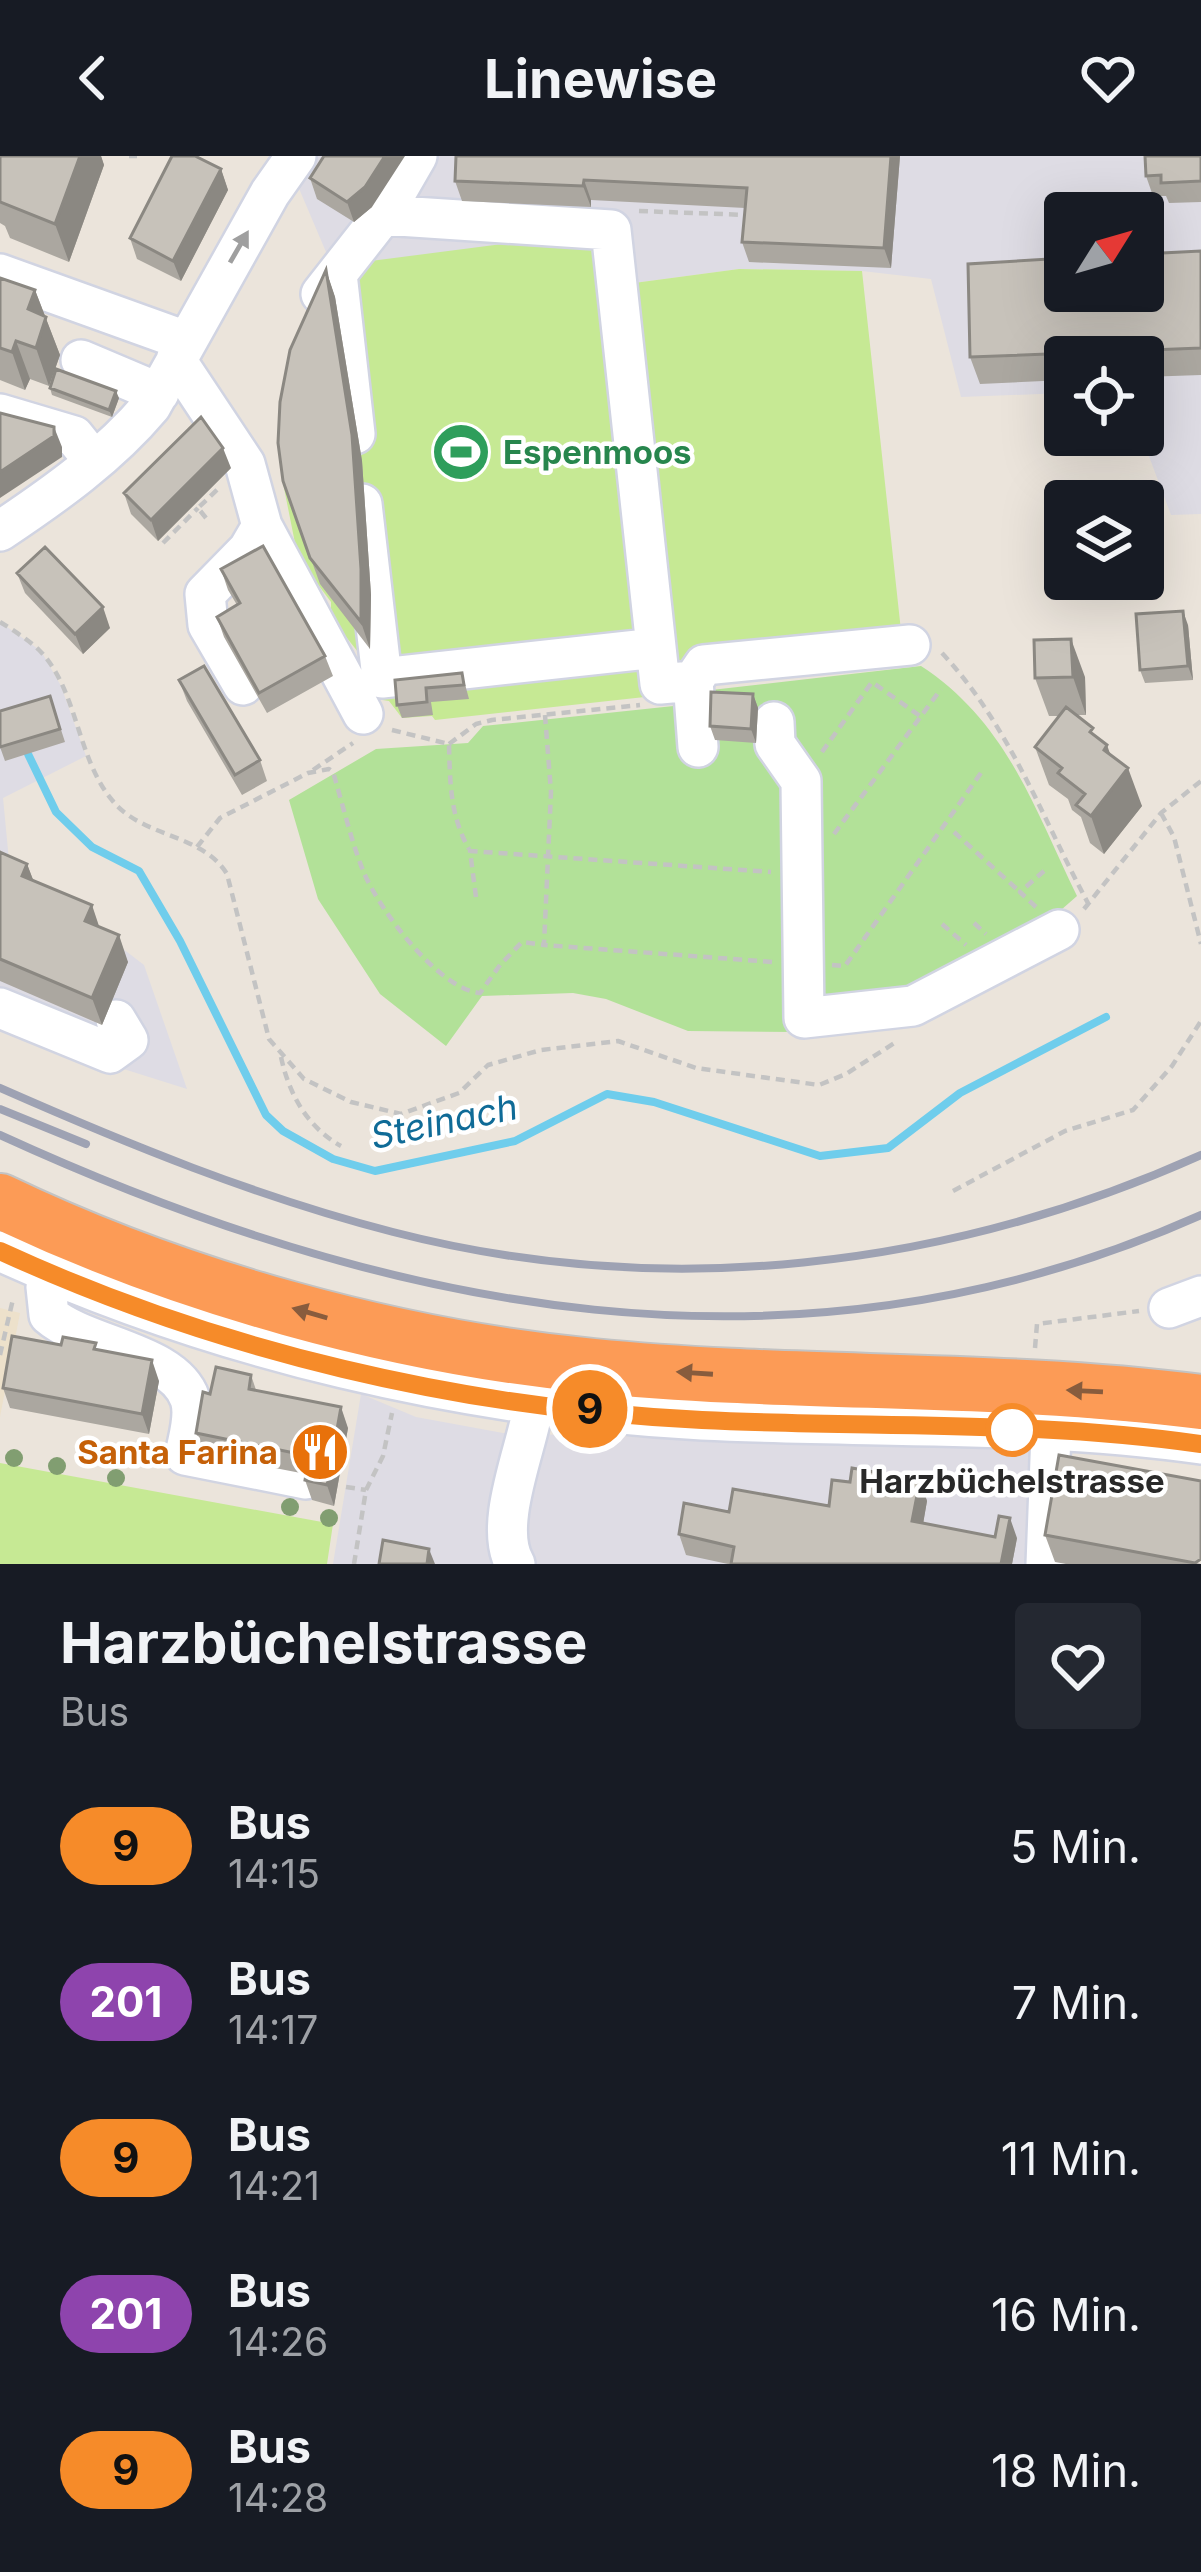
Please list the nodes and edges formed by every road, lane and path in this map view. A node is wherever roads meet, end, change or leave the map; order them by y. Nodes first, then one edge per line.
1 (296, 156) edge
2 (417, 156) edge
3 (382, 215) junction
4 (749, 215) edge
5 (611, 230) junction
6 (0, 274) edge
7 (337, 274) junction
8 (309, 319) edge
9 (174, 365) junction
10 (88, 371) dead end
11 (0, 414) edge
12 (94, 461) junction
13 (198, 508) dead end
14 (262, 526) junction
15 (0, 532) edge
16 (163, 543) dead end
17 (0, 622) edge
18 (921, 644) joint
19 (656, 648) junction
20 (242, 685) edge
21 (941, 689) dead end
22 (694, 690) junction
23 (545, 715) junction
24 (921, 716) junction
25 (774, 722) dead end
26 (370, 728) junction
27 (449, 744) junction
28 (698, 747) dead end
29 (983, 770) dead end
30 (308, 773) junction
31 (801, 781) junction
32 (1201, 781) edge
33 (1161, 813) junction
34 (954, 832) dead end
35 (196, 847) junction
36 (470, 851) junction
37 (546, 856) junction
38 (1044, 871) dead end
39 (806, 873) junction
40 (1020, 892) junction
41 (476, 897) dead end
42 (1065, 918) junction
43 (1201, 944) edge
44 (544, 946) junction
45 (805, 964) junction
46 (0, 1008) edge
47 (116, 1020) dead end
48 (1201, 1021) edge
49 (902, 1038) dead end
50 (280, 1051) junction
51 (341, 1146) dead end
52 (952, 1191) dead end
53 (0, 1201) edge
54 (0, 1251) edge
55 (52, 1273) junction
56 (1185, 1302) edge
57 (12, 1305) dead end
58 (1035, 1349) dead end
59 (0, 1355) edge
60 (396, 1395) dead end
61 (1201, 1402) edge
62 (534, 1403) junction
63 (1052, 1433) junction
64 (1201, 1444) edge
65 (306, 1478) edge
66 (346, 1487) dead end
67 (366, 1490) junction
68 (354, 1564) edge
69 (515, 1564) edge
70 (1046, 1564) edge

9 -> 1 street
2 - 3 street
3 - 5 street
3 - 7 street
4 - 5 path
5 - 19 street
6 - 9 street
7 - 8 street
7 - 19 street
9 - 10 street
9 - 12 street
9 - 14 street
11 - 12 street
12 - 15 street
13 - 16 path
14 - 20 street
14 - 26 street
17 - 35 path
18 - 22 street
18 - 42 path
19 - 22 street
21 - 24 path
22 - 23 path
22 - 28 street
23 - 27 path
23 - 37 path
24 - 31 path
24 - 39 path
25 - 31 street
26 - 27 path
26 - 30 path
27 - 36 path
29 - 45 path
30 - 35 path
30 - 44 path
31 - 39 street
32 - 33 path
33 - 42 path
33 - 43 path
34 - 40 path
35 - 50 path
36 - 37 path
36 - 41 path
37 - 39 path
37 - 44 path
38 - 40 path
39 - 45 street
40 - 42 path
42 - 45 street
44 - 45 path
46 - 47 street
48 - 52 path
49 - 50 path
50 - 51 path
61 -> 53 highway
54 - 55 street
55 - 62 street
55 - 65 street
56 - 58 path
57 - 59 path
60 - 67 path
62 - 63 street
62 - 69 street
63 - 64 street
63 - 70 street
66 - 67 path
67 - 68 path

